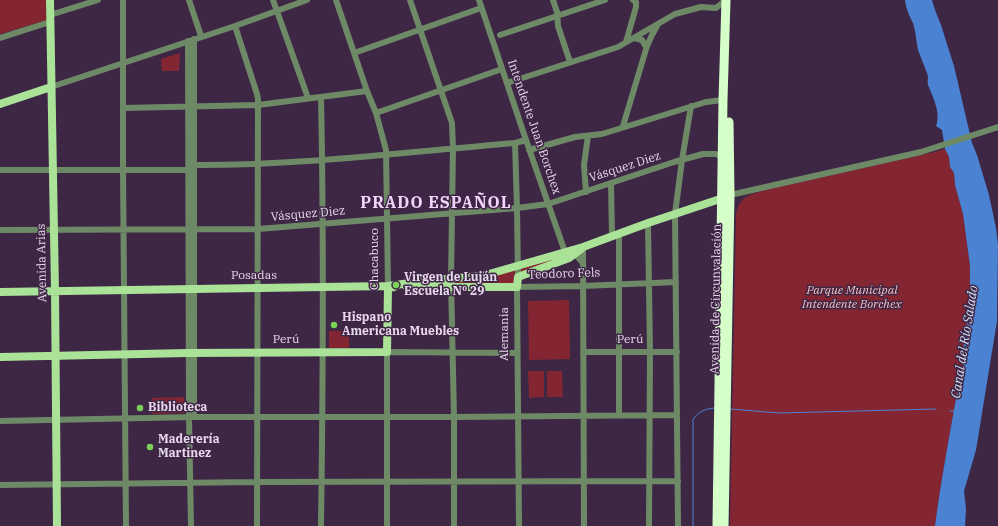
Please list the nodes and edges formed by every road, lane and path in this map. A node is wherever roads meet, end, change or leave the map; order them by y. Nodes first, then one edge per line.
1 (50, 0) edge
2 (98, 0) edge
3 (123, 0) edge
4 (189, 0) edge
5 (274, 0) edge
6 (307, 0) edge
7 (336, 0) edge
8 (410, 0) edge
9 (478, 0) edge
10 (553, 0) edge
11 (605, 0) edge
12 (633, 0) edge
13 (726, 0) edge
14 (481, 8) junction
15 (716, 8) junction
16 (277, 11) junction
17 (726, 14) junction
18 (557, 16) junction
19 (50, 19) junction
20 (660, 23) junction
21 (235, 26) junction
22 (421, 30) junction
23 (500, 35) dead end
24 (201, 36) junction
25 (0, 38) edge
26 (634, 38) junction
27 (191, 40) junction
28 (626, 42) junction
29 (646, 47) junction
30 (354, 53) junction
31 (123, 62) junction
32 (570, 62) junction
33 (502, 69) junction
34 (725, 72) junction
35 (507, 83) junction
36 (51, 86) junction
37 (441, 90) junction
38 (367, 91) junction
39 (321, 97) junction
40 (308, 98) junction
41 (723, 100) junction
42 (0, 104) edge
43 (258, 105) junction
44 (191, 106) junction
45 (691, 106) junction
46 (123, 108) junction
47 (376, 113) junction
48 (623, 126) junction
49 (998, 127) edge
50 (588, 136) junction
51 (526, 140) junction
52 (515, 143) junction
53 (453, 148) junction
54 (529, 150) junction
55 (387, 155) junction
56 (723, 158) junction
57 (323, 160) junction
58 (682, 160) junction
59 (257, 165) junction
60 (190, 167) junction
61 (0, 170) edge
62 (53, 170) junction
63 (123, 170) junction
64 (611, 183) junction
65 (586, 192) junction
66 (726, 197) junction
67 (548, 204) junction
68 (518, 208) junction
69 (451, 213) junction
70 (675, 214) junction
71 (387, 219) junction
72 (648, 223) junction
73 (323, 224) junction
74 (191, 229) junction
75 (258, 229) junction
76 (0, 230) edge
77 (54, 230) junction
78 (123, 230) junction
79 (616, 235) junction
80 (583, 247) junction
81 (565, 252) junction
82 (573, 256) junction
83 (583, 263) junction
84 (518, 266) junction
85 (518, 277) junction
86 (452, 278) junction
87 (649, 282) junction
88 (676, 282) junction
89 (620, 284) junction
90 (583, 286) junction
91 (388, 287) junction
92 (452, 287) junction
93 (517, 287) junction
94 (258, 288) junction
95 (323, 288) junction
96 (191, 289) junction
97 (124, 290) junction
98 (55, 291) junction
99 (0, 292) edge
100 (323, 352) junction
101 (387, 352) junction
102 (452, 352) junction
103 (584, 352) junction
104 (620, 352) junction
105 (650, 352) junction
106 (677, 352) junction
107 (191, 353) junction
108 (257, 353) junction
109 (517, 353) junction
110 (125, 354) junction
111 (56, 356) junction
112 (0, 357) edge
113 (649, 415) junction
114 (677, 415) junction
115 (257, 416) junction
116 (584, 416) junction
117 (619, 416) junction
118 (192, 417) junction
119 (323, 417) junction
120 (388, 417) junction
121 (454, 417) junction
122 (517, 417) junction
123 (125, 418) junction
124 (56, 420) junction
125 (0, 421) edge
126 (678, 481) junction
127 (257, 482) junction
128 (322, 482) junction
129 (388, 482) junction
130 (453, 482) junction
131 (519, 482) junction
132 (584, 482) junction
133 (649, 482) junction
134 (126, 483) junction
135 (190, 483) junction
136 (57, 484) junction
137 (0, 485) edge
138 (57, 526) edge
139 (126, 526) edge
140 (191, 526) edge
141 (257, 526) edge
142 (321, 526) edge
143 (387, 526) edge
144 (454, 526) edge
145 (519, 526) edge
146 (584, 526) edge
147 (648, 526) edge
148 (678, 526) edge
149 (717, 526) edge
150 (724, 526) edge

1 - 19 main road, Avenida Arias
2 - 19 street
3 - 31 street
4 - 24 street
5 - 16 street
6 - 16 street
7 - 30 street, Chacabuco
8 - 22 street
9 - 14 street, Intendente Juan Borchex
10 - 18 street
11 - 18 street
12 - 28 street
13 - 15 street
13 - 17 highway, Avenida de Circunvalación
14 - 22 street
14 - 33 street, Intendente Juan Borchex
15 - 17 street
15 - 20 street
16 - 21 street
16 - 40 street
17 - 34 highway, Avenida de Circunvalación
18 - 23 street
18 - 32 street
19 - 25 street
19 - 36 main road, Avenida Arias
20 - 26 street
20 - 29 street
21 - 24 street
21 - 43 street
22 - 30 street
22 - 37 street
24 - 27 street
26 - 28 street
26 - 29 street
27 - 31 street
27 - 44 street
28 - 32 street
29 - 48 street
30 - 38 street, Chacabuco
31 - 36 street
31 - 46 street
32 - 35 street
33 - 35 street, Intendente Juan Borchex
33 - 37 street
34 - 41 highway, Avenida de Circunvalación
34 - 66 highway, Avenida de Circunvalación
35 - 51 street, Intendente Juan Borchex
36 - 42 main road
36 - 62 main road, Avenida Arias
37 - 47 street
37 - 53 street
38 - 39 street
38 - 47 street, Chacabuco
39 - 40 street
39 - 57 street
40 - 43 street
41 - 45 street
41 - 56 highway, Avenida de Circunvalación
43 - 44 street
43 - 59 street
44 - 46 street
44 - 60 street
45 - 48 street
45 - 58 street
46 - 63 street
47 - 55 street, Chacabuco
48 - 50 street
49 - 66 street
50 - 54 street
50 - 65 street
51 - 52 street
51 - 54 street, Intendente Juan Borchex
52 - 53 street
52 - 68 street, Alemania
53 - 55 street
53 - 69 street
54 - 67 street, Intendente Juan Borchex
55 - 57 street
55 - 71 street, Chacabuco
56 - 58 street, Vásquez Diez
56 - 66 highway, Avenida de Circunvalación
57 - 59 street
57 - 73 street
58 - 64 street, Vásquez Diez
58 - 70 street
59 - 60 street
59 - 75 street
60 - 63 street
60 - 74 street
61 - 62 street
62 - 63 street
62 - 77 main road, Avenida Arias
63 - 78 street
64 - 65 street, Vásquez Diez
64 - 79 street
65 - 67 street, Vásquez Diez
66 - 70 main road, Posadas
66 - 149 highway, Avenida de Circunvalación
66 - 150 highway, Avenida de Circunvalación
67 - 68 street, Vásquez Diez
67 - 81 street, Intendente Juan Borchex
68 - 69 street, Vásquez Diez
68 - 84 street, Alemania
69 - 71 street, Vásquez Diez
69 - 86 street
70 - 72 main road, Posadas
70 - 88 street
71 - 73 street, Vásquez Diez
71 - 91 street, Chacabuco
72 - 79 main road, Posadas
72 - 87 street
73 - 75 street, Vásquez Diez
73 - 95 street
74 - 75 street, Vásquez Diez
74 - 78 street, Vásquez Diez
74 - 96 street
75 - 94 street
76 - 77 street, Vásquez Diez
77 - 78 street, Vásquez Diez
77 - 98 main road, Avenida Arias
78 - 97 street
79 - 80 main road, Posadas
79 - 89 street
80 - 81 main road, Posadas
80 - 82 main road
80 - 83 street
81 - 82 street
81 - 84 main road, Posadas
82 - 83 street
82 - 85 main road
83 - 90 street
84 - 85 street, Alemania
84 - 86 main road, Posadas
85 - 93 main road, Alemania
86 - 91 main road, Posadas
86 - 92 street
87 - 88 street, Teodoro Fels
87 - 89 street, Teodoro Fels
87 - 105 street
88 - 106 street
89 - 90 street, Teodoro Fels
89 - 104 street
90 - 93 street, Teodoro Fels
90 - 103 street
91 - 92 main road, Posadas
91 - 95 main road, Posadas
91 - 101 main road, Chacabuco
92 - 93 main road, Teodoro Fels
92 - 102 street
93 - 109 street, Alemania
94 - 95 main road, Posadas
94 - 96 main road, Posadas
94 - 108 street
95 - 100 street
96 - 97 main road, Posadas
96 - 107 street
97 - 98 main road, Posadas
97 - 110 street
98 - 99 main road, Posadas
98 - 111 main road, Avenida Arias
100 - 101 main road, Perú
100 - 108 main road, Perú
100 - 119 street
101 - 102 street, Perú
101 - 120 street, Chacabuco
102 - 109 street, Perú
102 - 121 street
103 - 104 street, Perú
103 - 116 street
104 - 105 street, Perú
104 - 117 street
105 - 106 street, Perú
105 - 113 street
106 - 114 street
107 - 108 main road, Perú
107 - 110 main road, Perú
107 - 118 street
108 - 115 street
109 - 122 street, Alemania
110 - 111 main road, Perú
110 - 123 street
111 - 112 main road, Perú
111 - 124 main road, Avenida Arias
113 - 114 street
113 - 117 street
113 - 133 street
114 - 126 street
115 - 118 street
115 - 119 street
115 - 127 street
116 - 117 street
116 - 122 street
116 - 132 street
118 - 123 street
118 - 135 street
119 - 120 street
119 - 128 street
120 - 121 street
120 - 129 street, Chacabuco
121 - 122 street
121 - 130 street
122 - 131 street, Alemania
123 - 124 street
123 - 134 street
124 - 125 street
124 - 136 main road, Avenida Arias
126 - 133 street
126 - 148 street
127 - 128 street
127 - 135 street
127 - 141 street
128 - 129 street
128 - 142 street
129 - 130 street
129 - 143 street, Chacabuco
130 - 131 street
130 - 144 street
131 - 132 street
131 - 145 street, Alemania
132 - 133 street
132 - 146 street
133 - 147 street
134 - 135 street
134 - 136 street
134 - 139 street
135 - 140 street
136 - 137 street
136 - 138 main road, Avenida Arias

